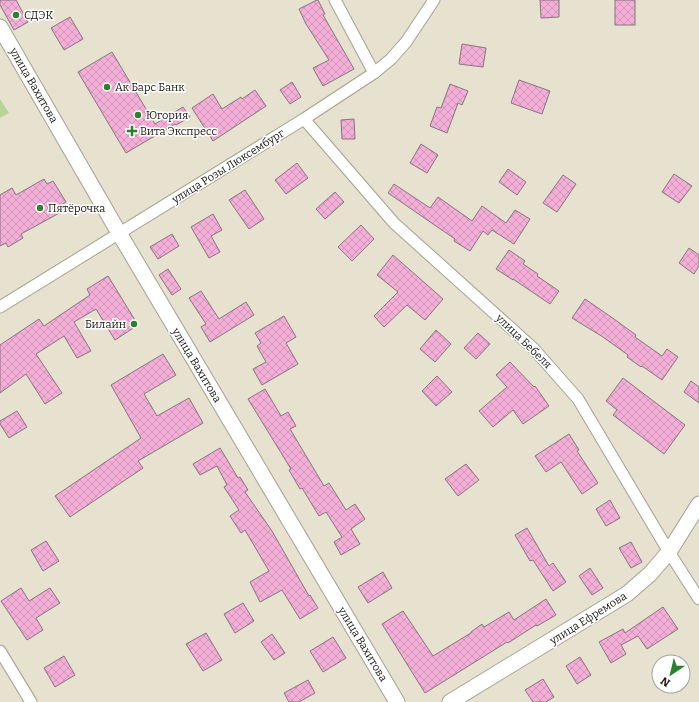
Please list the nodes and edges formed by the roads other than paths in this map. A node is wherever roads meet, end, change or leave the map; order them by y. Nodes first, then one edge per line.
1 (335, 0) edge
2 (434, 0) edge
3 (0, 27) edge
4 (374, 73) junction
5 (304, 119) junction
6 (120, 233) junction
7 (0, 307) edge
8 (699, 504) edge
9 (669, 552) junction
10 (699, 599) edge
11 (0, 651) edge
12 (31, 702) edge
13 (397, 702) edge
14 (450, 702) edge

1 - 4 street
2 - 4 street, улица Розы Люксембург
3 - 6 main road, улица Вахитова
4 - 5 street, улица Розы Люксембург
5 - 6 street, улица Розы Люксембург
5 - 9 street, улица Бебеля
6 - 7 street, улица Розы Люксембург
6 - 13 main road, улица Вахитова
8 - 9 main road, улица Ефремова
9 - 10 street, улица Бебеля
9 - 14 main road, улица Ефремова
11 - 12 street

